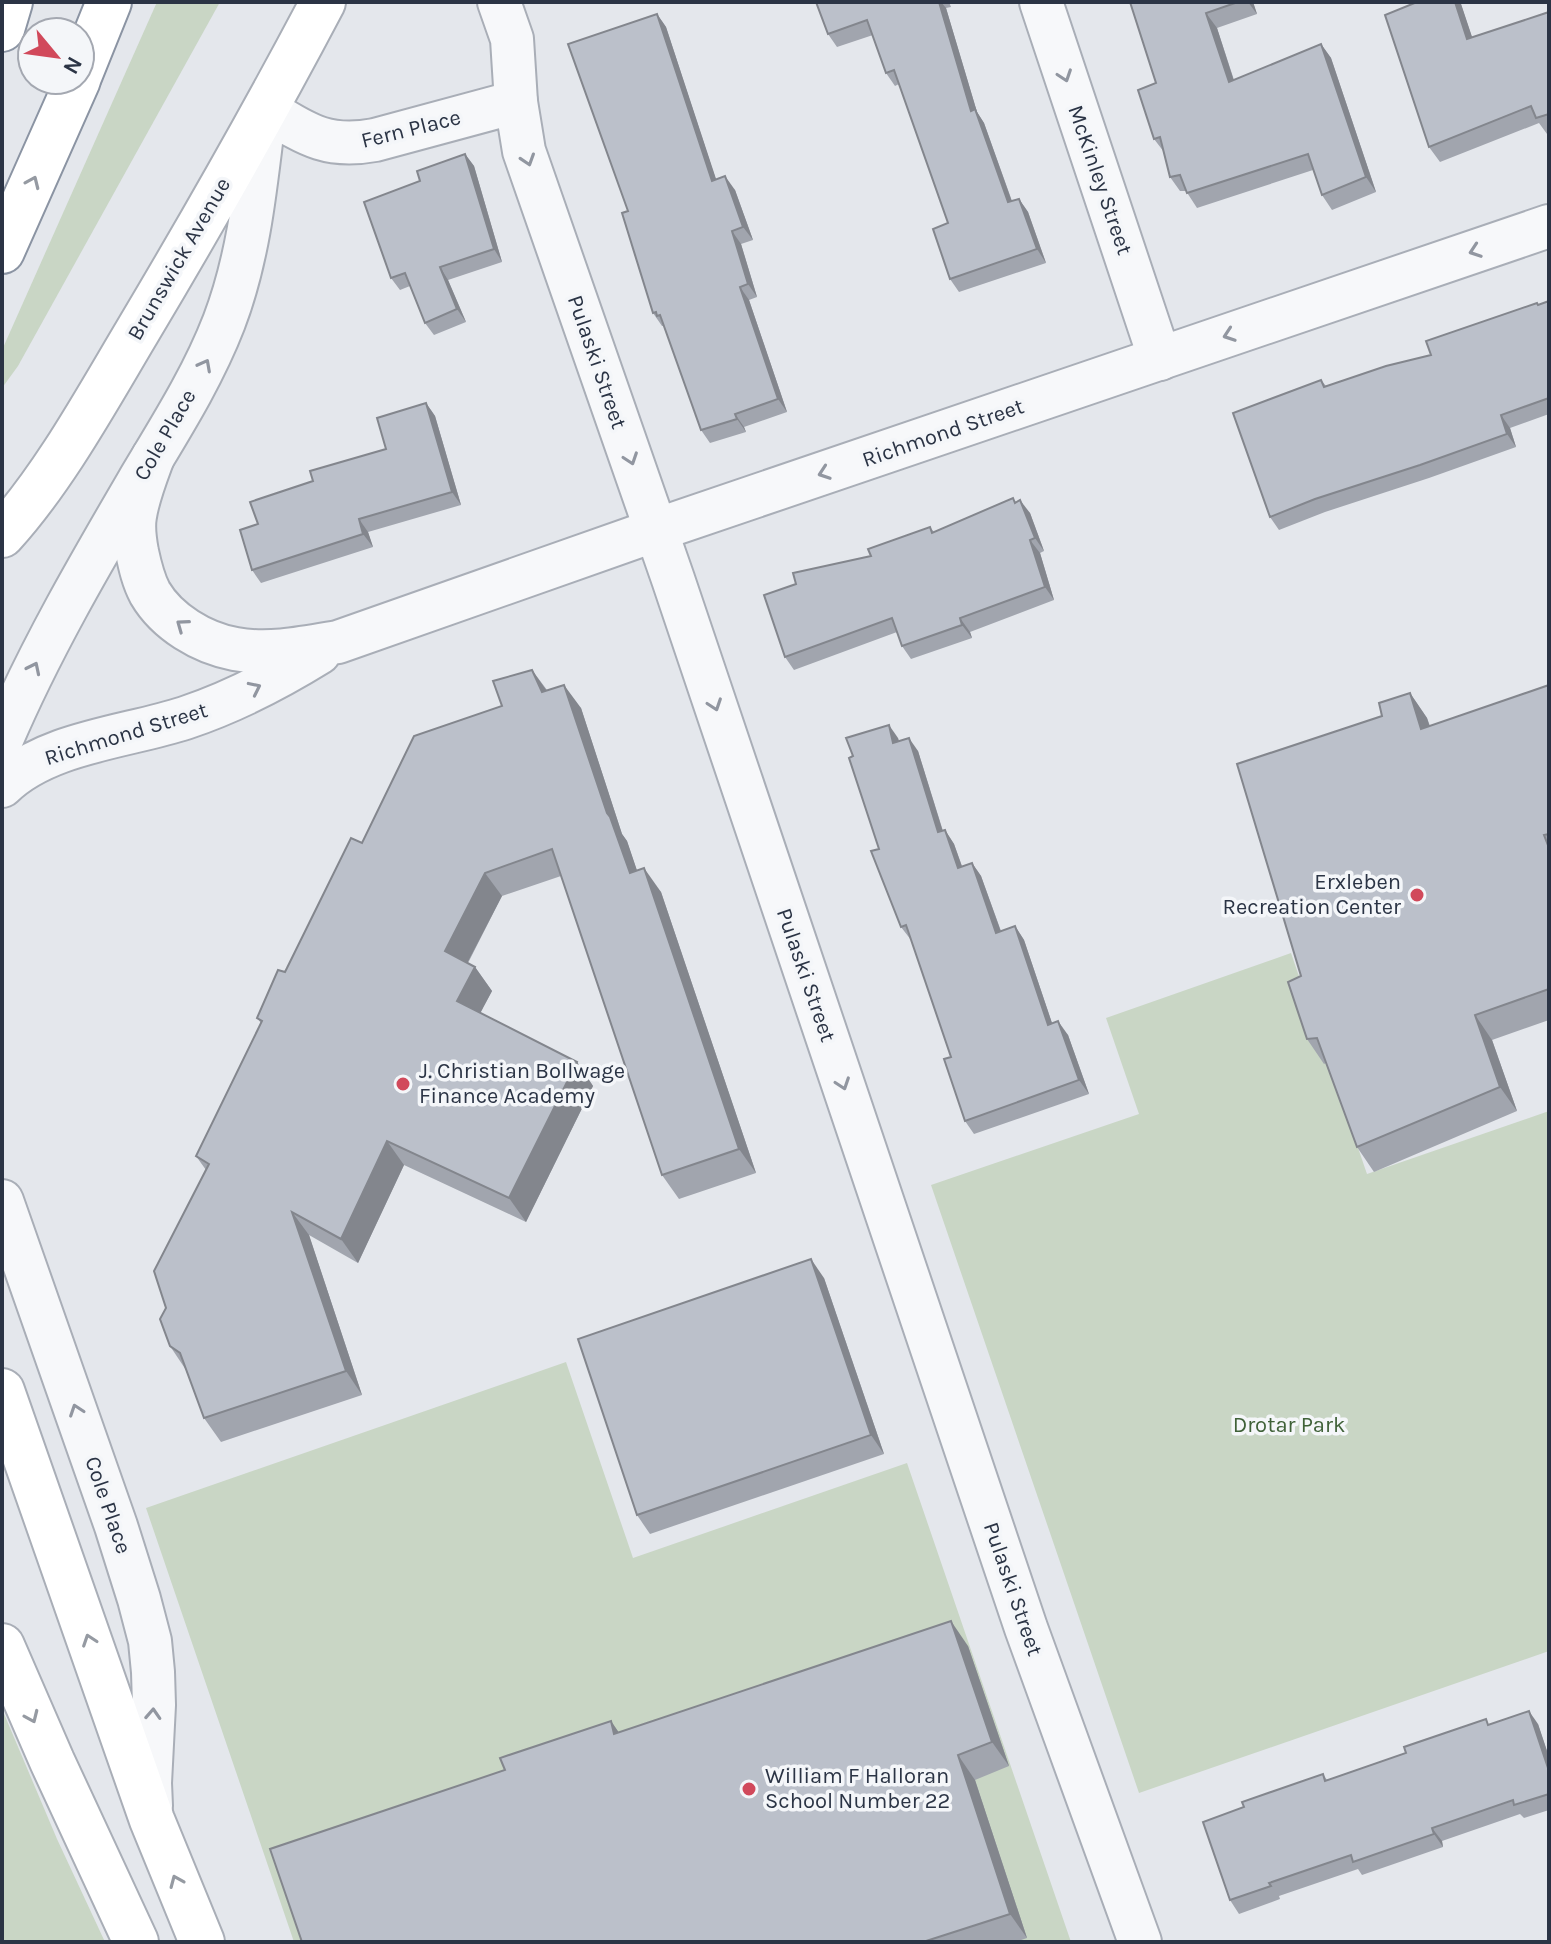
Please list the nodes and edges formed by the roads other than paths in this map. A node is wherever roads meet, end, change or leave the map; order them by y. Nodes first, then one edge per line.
1 (10, 2) edge
2 (109, 2) edge
3 (323, 2) edge
4 (499, 2) edge
5 (1041, 2) edge
6 (2, 29) edge
7 (96, 34) edge
8 (71, 96) edge
9 (516, 102) junction
10 (265, 109) junction
11 (1549, 226) edge
12 (2, 251) edge
13 (1160, 359) junction
14 (153, 457) junction
15 (13, 523) edge
16 (656, 530) junction
17 (2, 572) edge
18 (338, 642) junction
19 (2, 739) edge
20 (2, 786) edge
21 (2, 1201) edge
22 (2, 1391) edge
23 (14, 1470) edge
24 (2, 1646) edge
25 (152, 1820) junction
26 (136, 1942) edge
27 (202, 1942) edge
28 (1140, 1942) edge

1 - 6 main road
2 - 7 main road
3 - 10 main road, Brunswick Avenue
4 - 9 street, Pulaski Street
5 -> 13 street, McKinley Street
12 -> 8 main road
9 - 10 street, Fern Place
9 -> 16 street, Pulaski Street
14 -> 10 street, Cole Place
10 - 15 main road, Brunswick Avenue
11 -> 13 street, Richmond Street
13 -> 16 street, Richmond Street
18 -> 14 street, Richmond Street
19 -> 14 street, Cole Place
15 - 17 main road, Brunswick Avenue
16 - 18 street, Richmond Street
16 -> 28 street, Pulaski Street
20 -> 18 street, Richmond Street
25 -> 21 street, Cole Place
22 - 23 main road
25 -> 23 main road, Cole Place
24 -> 26 main road
27 -> 25 main road, Cole Place

